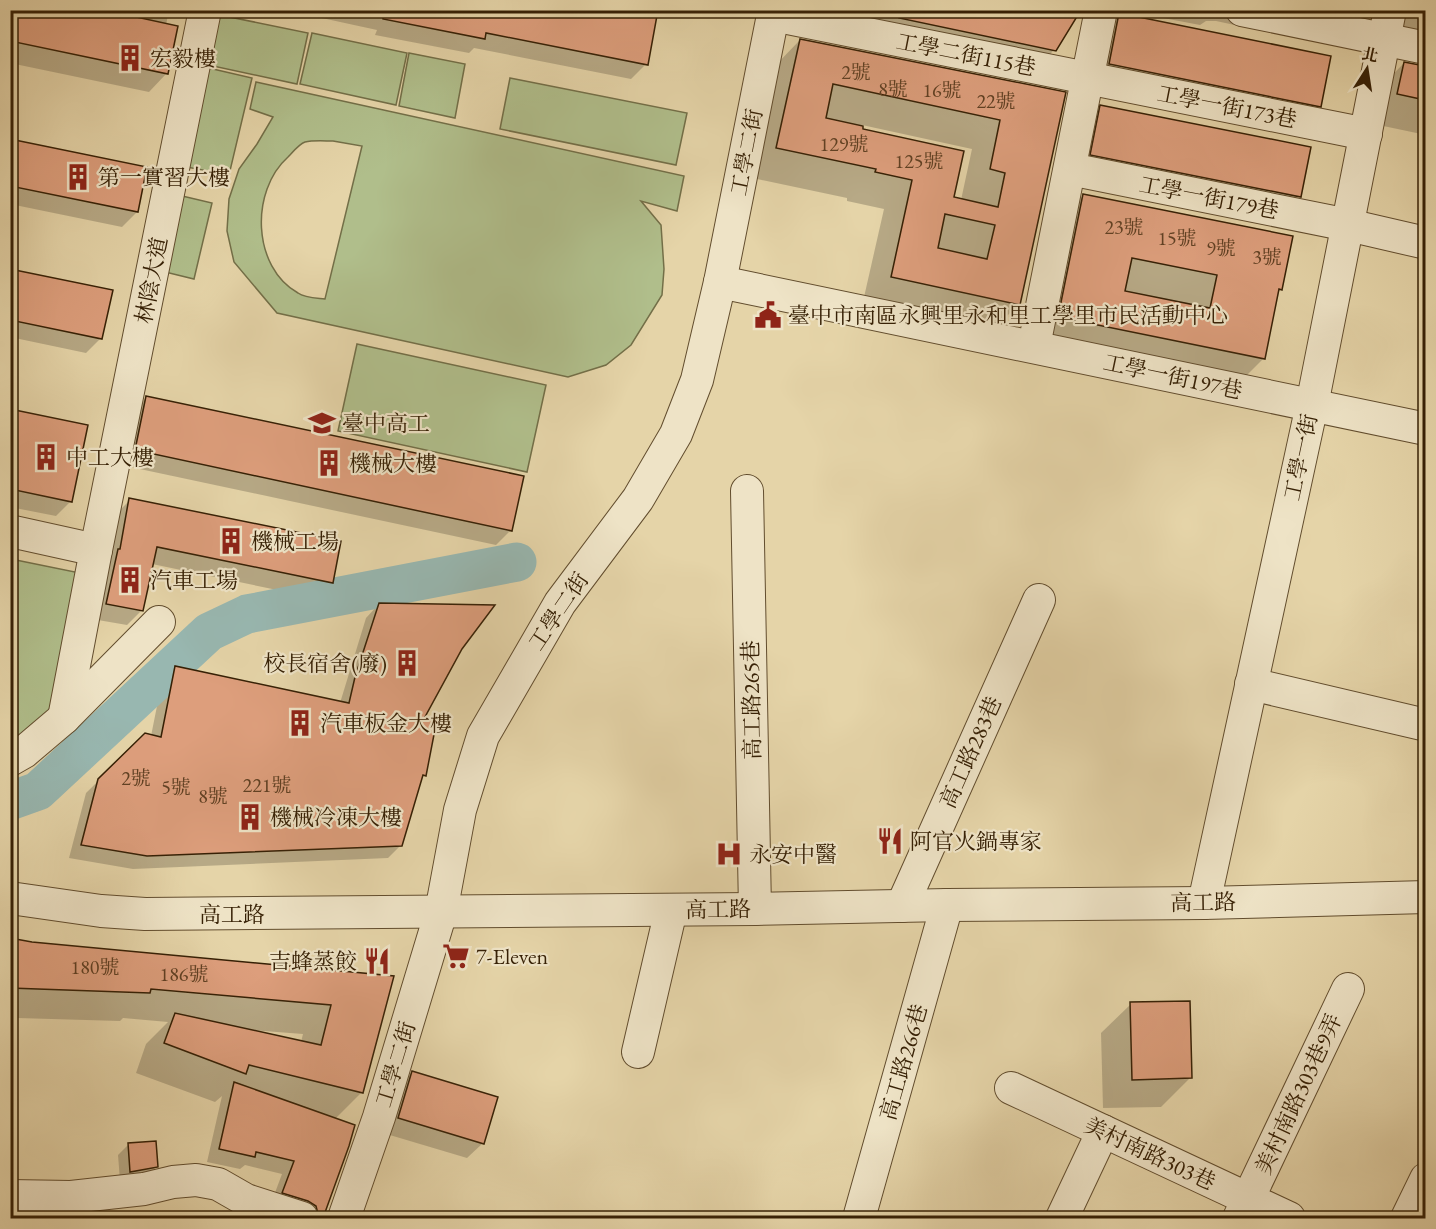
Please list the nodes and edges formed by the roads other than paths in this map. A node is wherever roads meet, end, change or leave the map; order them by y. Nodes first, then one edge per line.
1 (205, 10) edge
2 (1101, 10) edge
3 (1242, 10) edge
4 (774, 13) edge
5 (1388, 25) edge
6 (1425, 48) edge
7 (1088, 78) junction
8 (1366, 134) junction
9 (1070, 169) junction
10 (1348, 225) junction
11 (1425, 243) edge
12 (720, 282) junction
13 (1034, 346) junction
14 (1312, 405) junction
15 (1425, 429) edge
16 (747, 492) dead end
17 (10, 531) edge
18 (96, 550) junction
19 (1039, 600) dead end
20 (159, 622) dead end
21 (1251, 684) junction
22 (64, 718) junction
23 (1425, 725) edge
24 (10, 760) edge
25 (1425, 897) edge
26 (10, 898) edge
27 (1204, 903) junction
28 (947, 905) junction
29 (902, 906) junction
30 (755, 909) junction
31 (671, 910) junction
32 (441, 912) junction
33 (1348, 989) dead end
34 (638, 1052) dead end
35 (1011, 1088) dead end
36 (1103, 1131) junction
37 (1425, 1179) edge
38 (10, 1196) edge
39 (1244, 1209) edge
40 (302, 1218) edge
41 (344, 1218) edge
42 (859, 1218) edge
43 (1062, 1218) edge
44 (1289, 1218) edge
45 (1407, 1218) edge

1 - 18 street, 林陰大道
2 - 7 street
3 - 5 street
4 - 7 street, 工學二街115巷
4 - 12 street, 工學二街
5 - 6 street
5 - 8 street, 工學一街
7 - 8 street, 工學一街173巷
7 - 9 street
8 - 10 street, 工學一街
9 - 10 street, 工學一街179巷
9 - 13 street
10 - 11 street, 工學一街179巷
10 - 14 street, 工學一街
12 - 13 street, 工學一街197巷
12 - 32 street, 工學二街
13 - 14 street, 工學一街197巷
14 - 15 street, 工學一街197巷
14 - 21 street, 工學一街
16 - 30 street, 高工路265巷
17 - 18 street
18 - 22 street, 林陰大道
19 - 29 street, 高工路283巷
20 - 22 street
21 - 23 street
21 - 27 street, 工學一街
22 - 24 street
25 - 27 street, 高工路
26 - 32 street, 高工路
27 - 28 street, 高工路
28 - 29 street, 高工路
28 - 42 street, 高工路266巷
29 - 30 street, 高工路
30 - 31 street, 高工路
31 - 32 street, 高工路
31 - 34 street
32 - 41 street, 工學二街
33 - 39 street, 美村南路303巷9弄
35 - 36 street, 美村南路303巷
36 - 39 street, 美村南路303巷
36 - 43 street
37 - 45 street
38 - 40 street
39 - 44 street, 美村南路303巷

